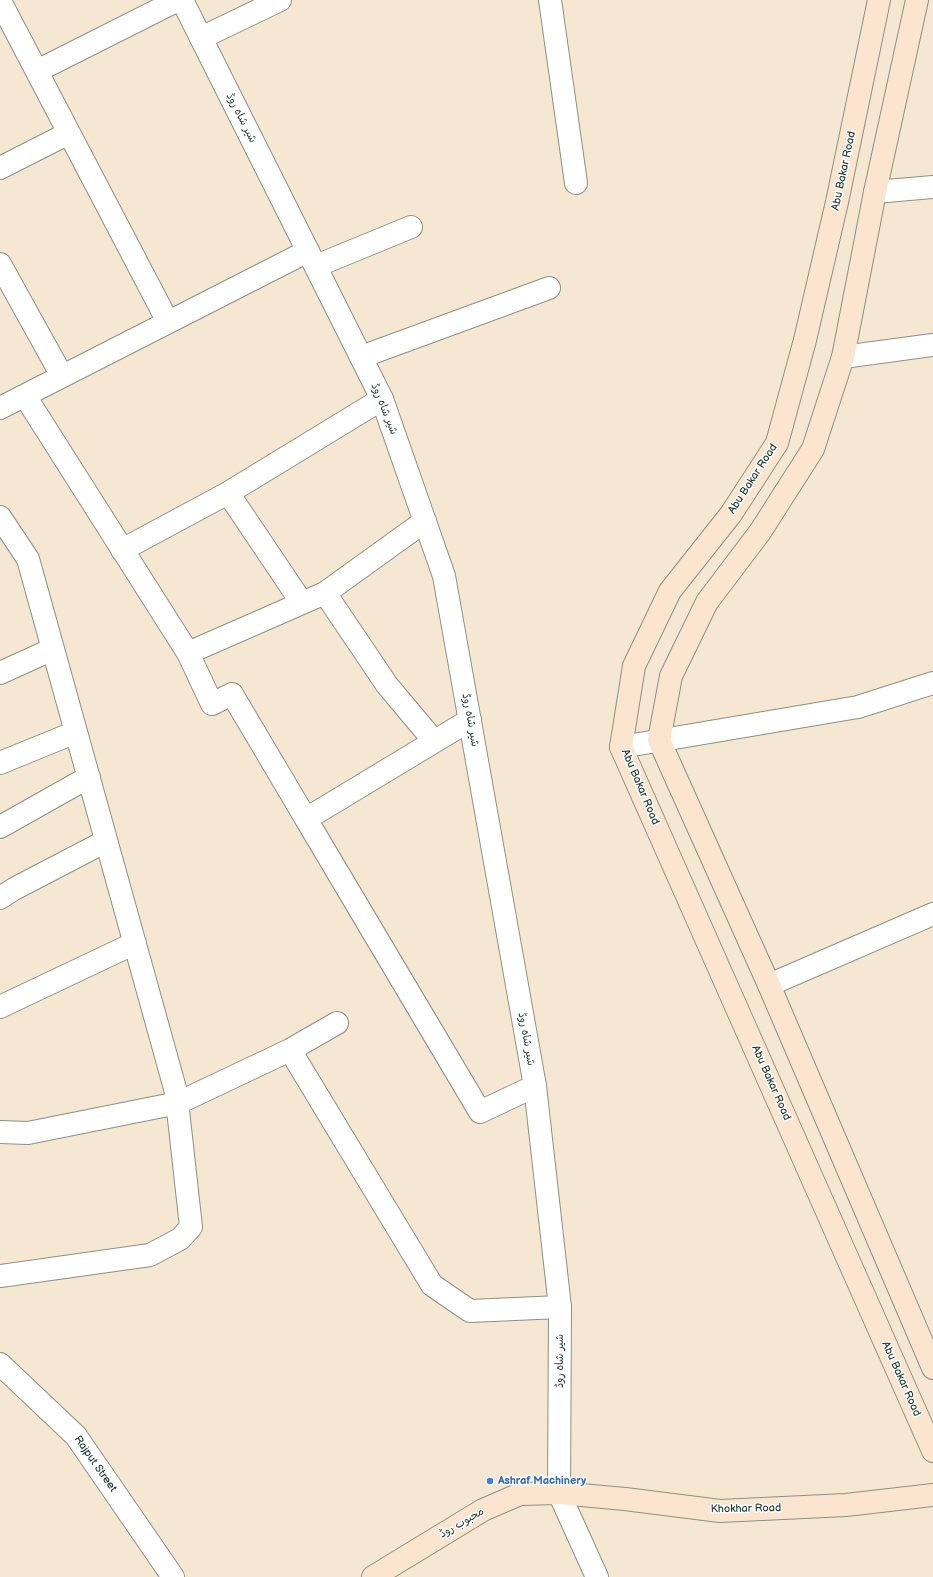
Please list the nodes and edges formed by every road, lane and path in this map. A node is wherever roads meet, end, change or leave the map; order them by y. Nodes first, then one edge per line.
1 (178, 0) edge
2 (182, 0) edge
3 (280, 0) edge
4 (550, 0) edge
5 (879, 0) edge
6 (917, 0) edge
7 (0, 1) edge
8 (201, 38) junction
9 (37, 71) junction
10 (69, 133) junction
11 (0, 168) edge
12 (576, 183) dead end
13 (933, 188) edge
14 (875, 192) junction
15 (411, 227) dead end
16 (312, 259) junction
17 (0, 264) edge
18 (549, 288) dead end
19 (168, 322) junction
20 (933, 345) edge
21 (361, 357) junction
22 (843, 357) junction
23 (62, 376) junction
24 (25, 396) junction
25 (382, 399) junction
26 (0, 408) edge
27 (228, 493) junction
28 (425, 521) junction
29 (2, 524) edge
30 (122, 550) junction
31 (325, 593) junction
32 (302, 603) junction
33 (53, 650) junction
34 (188, 653) junction
35 (0, 673) edge
36 (933, 683) edge
37 (470, 720) junction
38 (76, 732) junction
39 (659, 740) junction
40 (434, 741) junction
41 (621, 747) junction
42 (0, 763) edge
43 (89, 778) junction
44 (306, 819) junction
45 (0, 827) edge
46 (106, 841) junction
47 (0, 898) edge
48 (933, 914) edge
49 (135, 943) junction
50 (769, 985) junction
51 (0, 1008) edge
52 (337, 1023) dead end
53 (290, 1050) junction
54 (535, 1086) junction
55 (178, 1103) junction
56 (0, 1132) edge
57 (0, 1276) edge
58 (560, 1307) junction
59 (0, 1364) edge
60 (933, 1368) edge
61 (933, 1451) edge
62 (559, 1493) junction
63 (933, 1495) edge
64 (173, 1577) edge
65 (373, 1577) edge
66 (598, 1577) edge

1 - 9 street
2 - 8 street, شیر شاہ روڈ
3 - 8 street
4 - 12 street
5 - 41 main road, Abu Bakar Road
6 - 14 main road
7 - 9 street
8 - 16 street, شیر شاہ روڈ
9 - 10 street
10 - 11 street
10 - 19 street
13 - 14 street
14 - 22 main road
15 - 16 street
16 - 19 street
16 - 21 street, شیر شاہ روڈ
17 - 23 street
18 - 21 street
19 - 23 street
20 - 22 street
21 - 25 street, شیر شاہ روڈ
22 - 39 main road
23 - 24 street
24 - 26 street
24 - 30 street
25 - 27 street
25 - 28 street, شیر شاہ روڈ
27 - 30 street
27 - 32 street
28 - 31 street
28 - 37 street, شیر شاہ روڈ
29 - 33 street
30 - 34 street
31 - 32 street
31 - 40 street
32 - 34 street
33 - 35 street
33 - 38 street
34 - 44 street
36 - 39 street
37 - 40 street
37 - 54 street, شیر شاہ روڈ
38 - 42 street
38 - 43 street
39 - 41 street
39 - 50 main road
40 - 44 street
41 - 61 main road, Abu Bakar Road
43 - 45 street
43 - 46 street
44 - 54 street
46 - 47 street
46 - 49 street
48 - 50 street
49 - 51 street
49 - 55 street
50 - 60 main road
52 - 53 street
53 - 55 street
53 - 58 street
54 - 58 street, شیر شاہ روڈ
55 - 56 street
55 - 57 street
58 - 62 street, شیر شاہ روڈ
59 - 64 street, Rajput Street
62 - 63 main road, Khokhar Road
62 - 65 main road, محبوب روڈ
62 - 66 street

